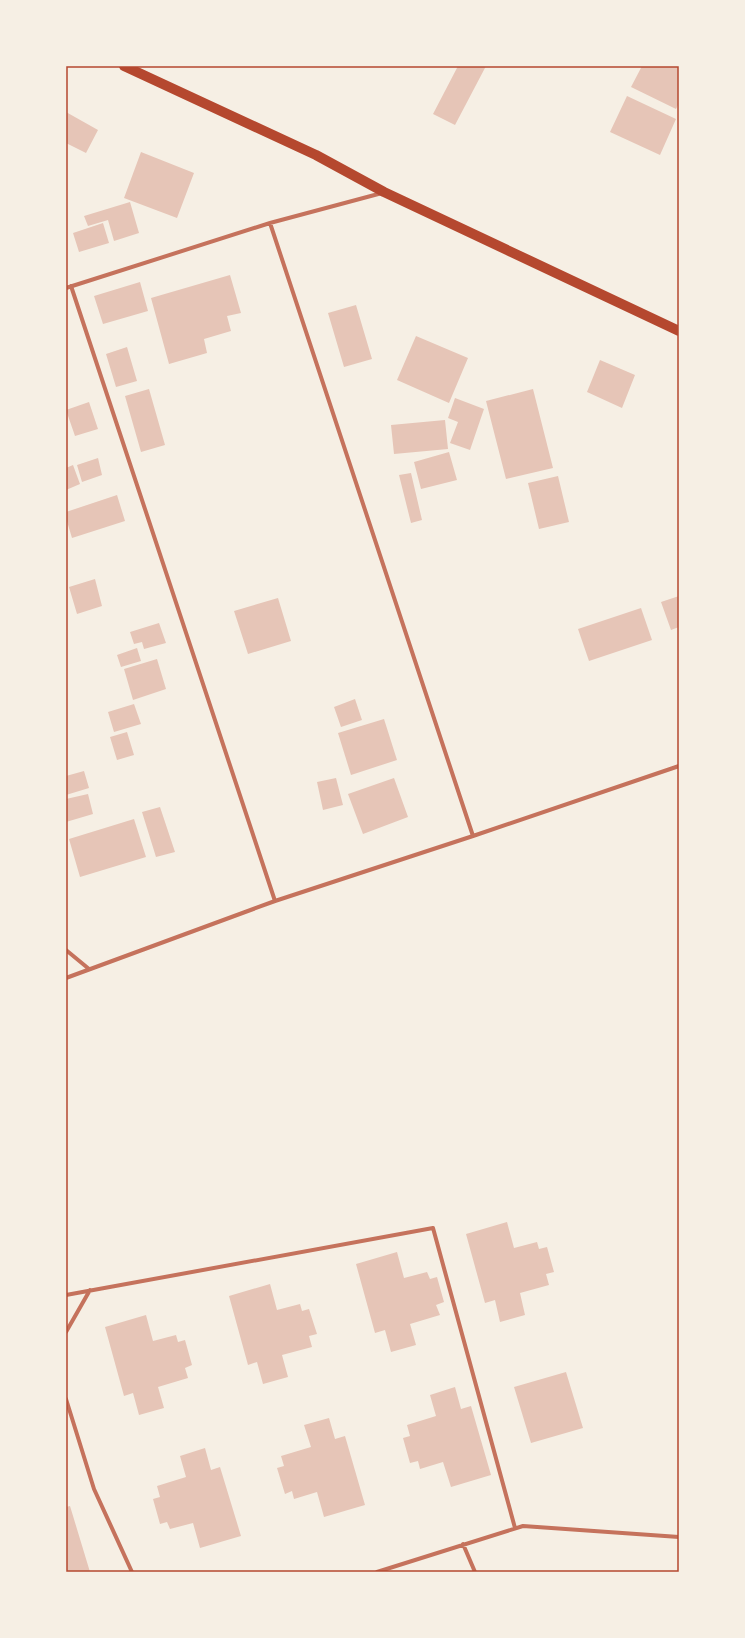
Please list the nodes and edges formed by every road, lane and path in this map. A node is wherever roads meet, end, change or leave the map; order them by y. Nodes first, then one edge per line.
1 (124, 66) edge
2 (384, 192) junction
3 (270, 223) junction
4 (71, 286) junction
5 (66, 288) edge
6 (679, 331) edge
7 (679, 766) edge
8 (473, 836) junction
9 (275, 901) junction
10 (66, 950) edge
11 (89, 969) junction
12 (66, 978) edge
13 (90, 1290) junction
14 (66, 1295) edge
15 (66, 1332) edge
16 (66, 1400) edge
17 (515, 1528) junction
18 (679, 1537) edge
19 (463, 1544) junction
20 (132, 1572) edge
21 (377, 1572) edge
22 (475, 1572) edge

1 - 2 main road
2 - 3 street
2 - 6 main road
3 - 4 street
3 - 8 street
4 - 5 street
4 - 9 street
7 - 8 street
8 - 9 street
9 - 11 street
10 - 11 street
11 - 12 street
13 - 14 street
13 - 15 street
13 - 17 street
16 - 20 street
17 - 18 street
17 - 19 street
19 - 21 street
19 - 22 street

